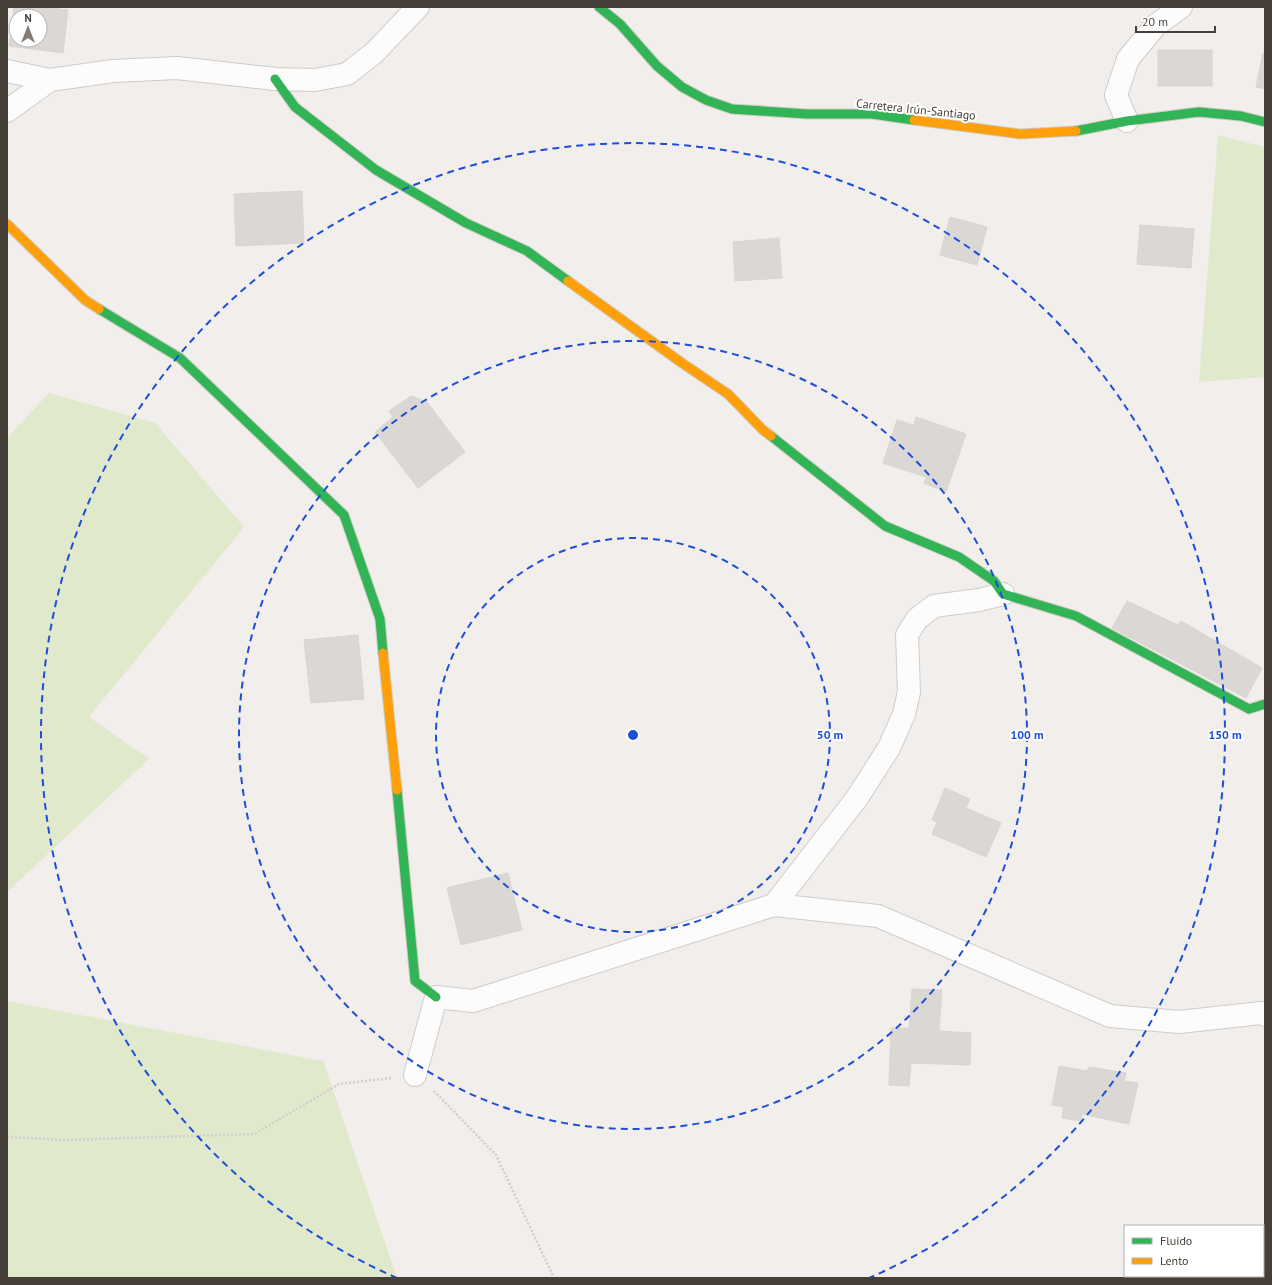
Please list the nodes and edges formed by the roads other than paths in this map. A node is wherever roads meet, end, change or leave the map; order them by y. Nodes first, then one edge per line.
1 (418, 7) edge
2 (599, 7) edge
3 (1181, 7) edge
4 (7, 71) edge
5 (275, 79) junction
6 (50, 80) junction
7 (7, 111) edge
8 (1127, 121) junction
9 (1265, 122) edge
10 (7, 224) edge
11 (1003, 594) junction
12 (1265, 704) edge
13 (774, 905) junction
14 (436, 997) junction
15 (1265, 1014) edge
16 (415, 1075) road end

1 - 5 street
2 - 8 main road, Carretera Irún-Santiago
3 - 8 street
4 - 6 street
5 - 6 street
5 - 11 main road
6 - 7 street
8 - 9 main road, Carretera Irún-Santiago
10 - 14 main road
11 - 12 main road
11 - 13 street
13 - 14 street
13 - 15 street
14 - 16 street

